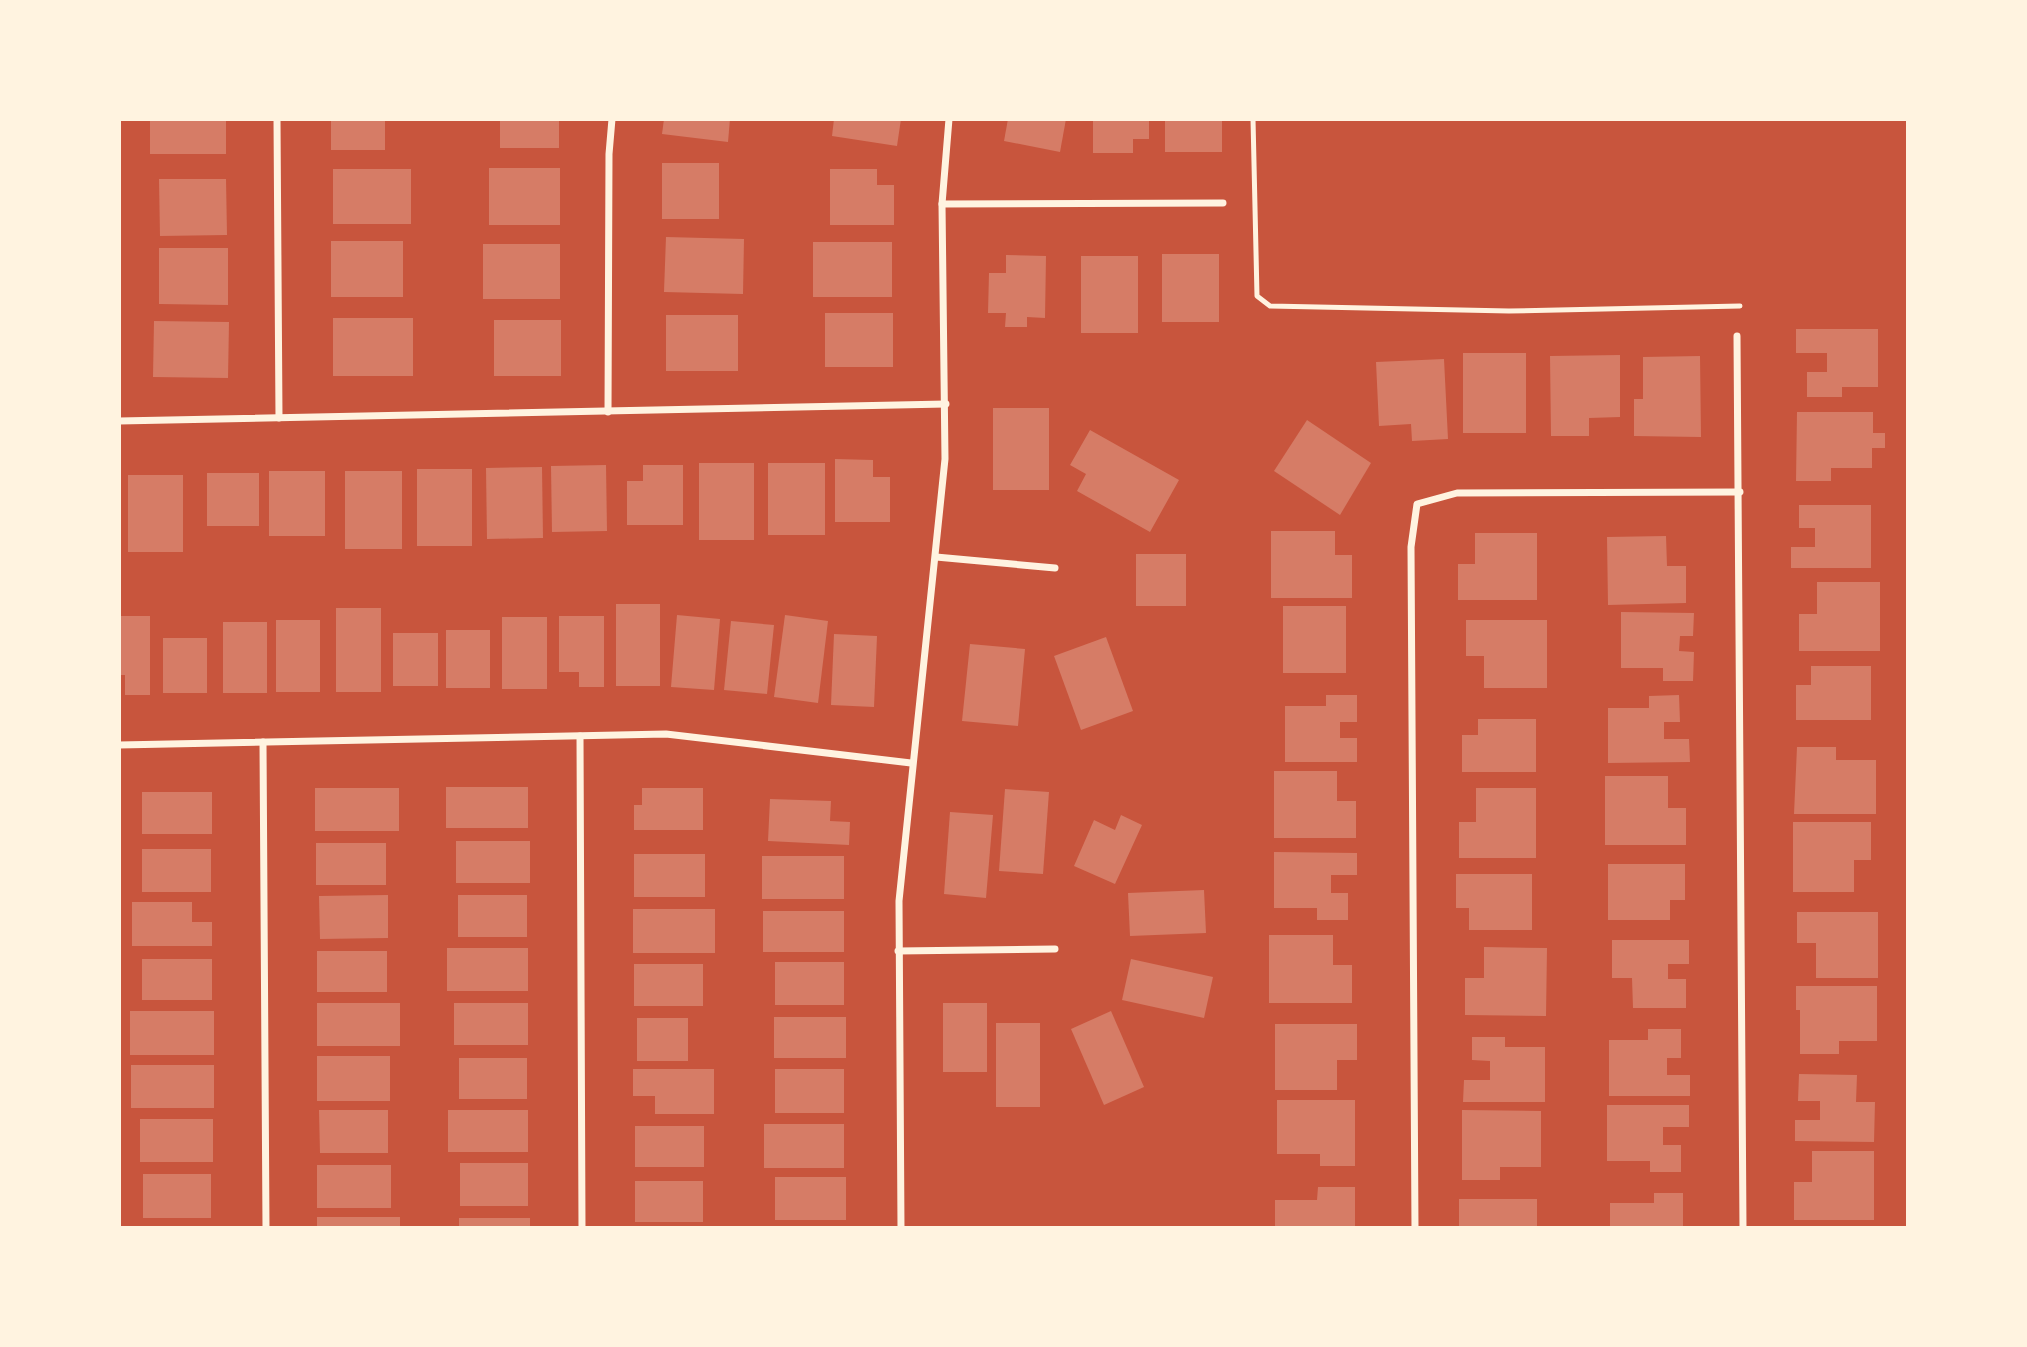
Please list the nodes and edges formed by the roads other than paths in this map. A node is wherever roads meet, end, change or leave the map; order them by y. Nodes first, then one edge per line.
1 (277, 119) edge
2 (612, 119) edge
3 (949, 119) edge
4 (1253, 119) edge
5 (1223, 203) dead end
6 (942, 204) junction
7 (1740, 306) dead end
8 (1737, 336) dead end
9 (946, 404) junction
10 (608, 412) junction
11 (279, 418) junction
12 (119, 421) edge
13 (1740, 492) junction
14 (936, 557) junction
15 (1055, 568) dead end
16 (580, 736) junction
17 (263, 742) junction
18 (119, 745) edge
19 (911, 763) junction
20 (1055, 949) dead end
21 (898, 951) junction
22 (266, 1228) edge
23 (582, 1228) edge
24 (901, 1228) edge
25 (1415, 1228) edge
26 (1743, 1228) edge

1 - 11 street
2 - 10 street
3 - 6 street
4 - 7 lane
5 - 6 street
6 - 9 street
8 - 13 street
9 - 10 street
9 - 14 street
10 - 11 street
11 - 12 street
13 - 25 street
13 - 26 street
14 - 15 street
14 - 19 street
16 - 17 street
16 - 19 street
16 - 23 street
17 - 18 street
17 - 22 street
19 - 21 street
20 - 21 street
21 - 24 street

